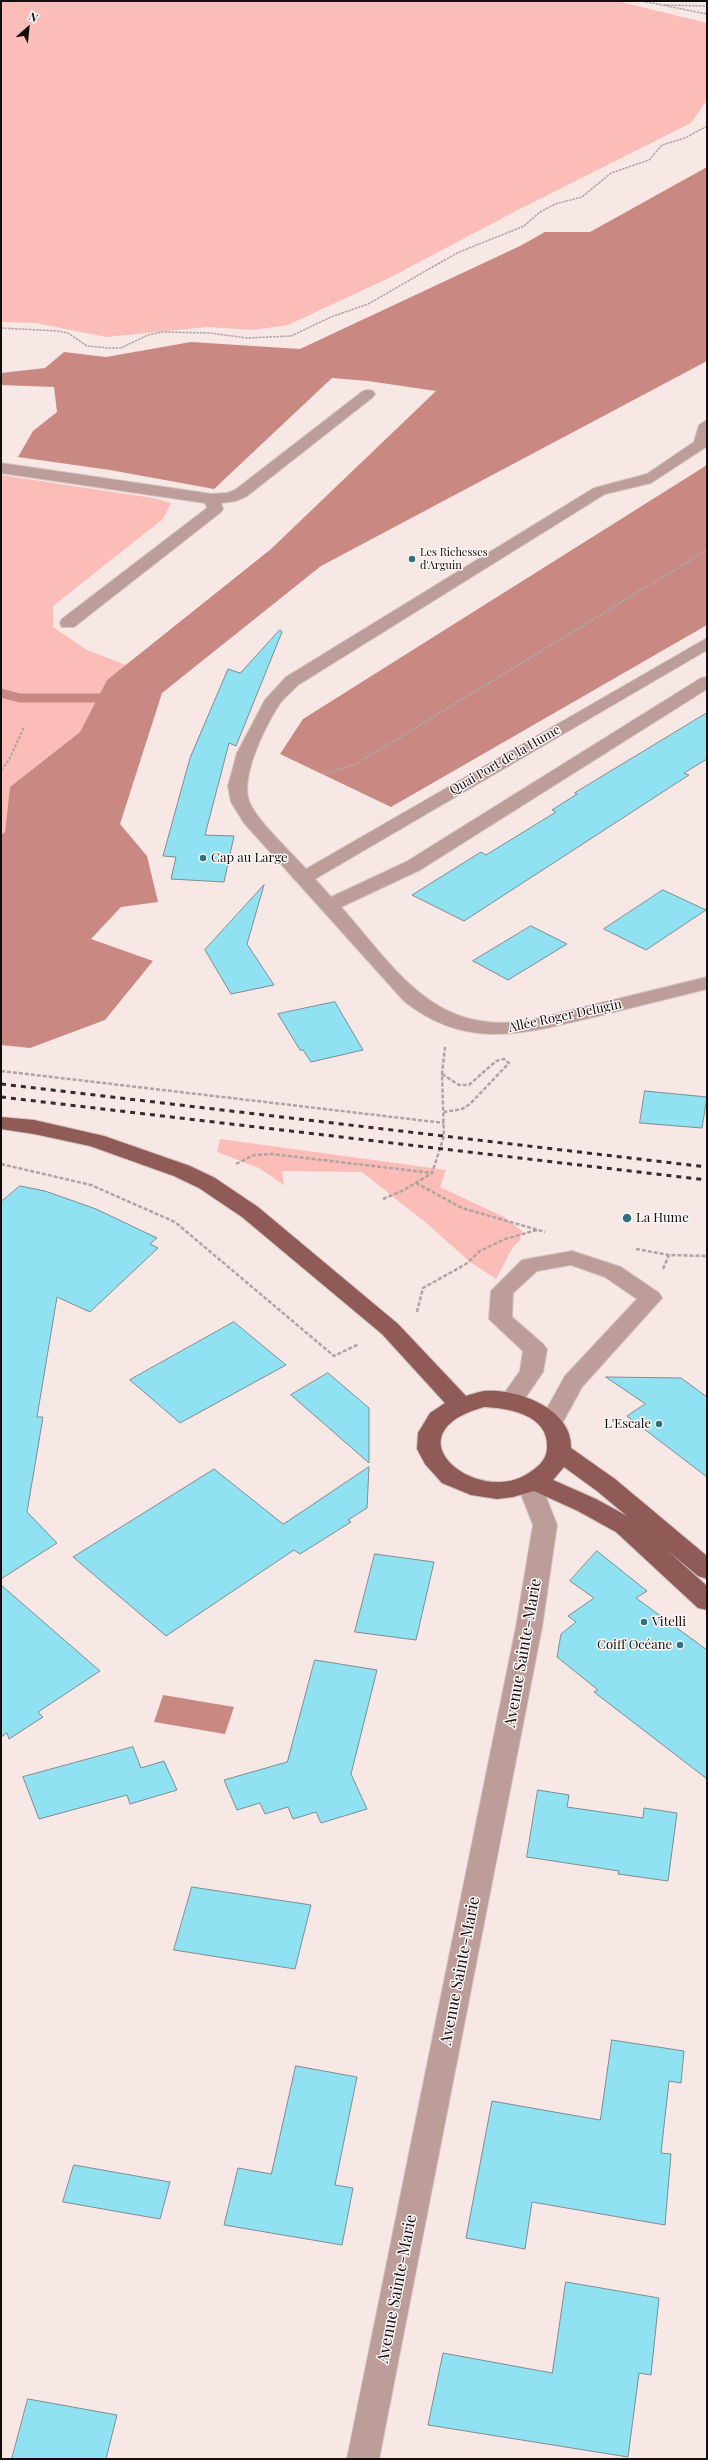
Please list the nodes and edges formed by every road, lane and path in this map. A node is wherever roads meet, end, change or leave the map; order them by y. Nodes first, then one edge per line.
1 (642, 1) edge
2 (654, 5) junction
3 (707, 6) edge
4 (707, 14) edge
5 (707, 126) edge
6 (1, 328) edge
7 (368, 394) dead end
8 (707, 425) edge
9 (1, 468) edge
10 (212, 499) junction
11 (707, 550) edge
12 (68, 624) dead end
13 (707, 643) edge
14 (707, 682) edge
15 (24, 727) dead end
16 (1, 770) edge
17 (323, 774) dead end
18 (299, 873) junction
19 (327, 906) junction
20 (707, 983) edge
21 (1, 1071) edge
22 (444, 1112) junction
23 (1, 1123) edge
24 (444, 1123) junction
25 (1, 1164) edge
26 (432, 1173) junction
27 (207, 1183) junction
28 (383, 1199) dead end
29 (537, 1230) dead end
30 (466, 1264) dead end
31 (334, 1356) dead end
32 (512, 1401) junction
33 (460, 1404) junction
34 (551, 1424) junction
35 (559, 1452) junction
36 (532, 1483) junction
37 (707, 1570) edge
38 (707, 1601) edge
39 (364, 2459) edge

1 - 2 path
2 - 3 path
2 - 4 path
5 - 6 path
7 - 10 street
8 - 18 street, Allée Roger Delugin
9 - 10 street
10 - 12 street
11 - 17 path
13 - 18 street, Quai Port de la Hume
14 - 19 street
15 - 16 path
18 - 19 street, Allée Roger Delugin
19 - 20 street, Allée Roger Delugin
21 - 24 path
22 - 22 path
22 - 24 path
23 - 27 main road
24 - 26 path
25 - 31 path
26 - 27 path
26 - 28 path
27 - 33 main road
29 - 30 path
32 - 33 main road
32 - 34 main road
32 - 34 street
33 - 36 main road
34 - 35 main road
35 - 36 main road
35 - 37 main road
36 - 38 main road
36 - 39 street, Avenue Sainte-Marie

